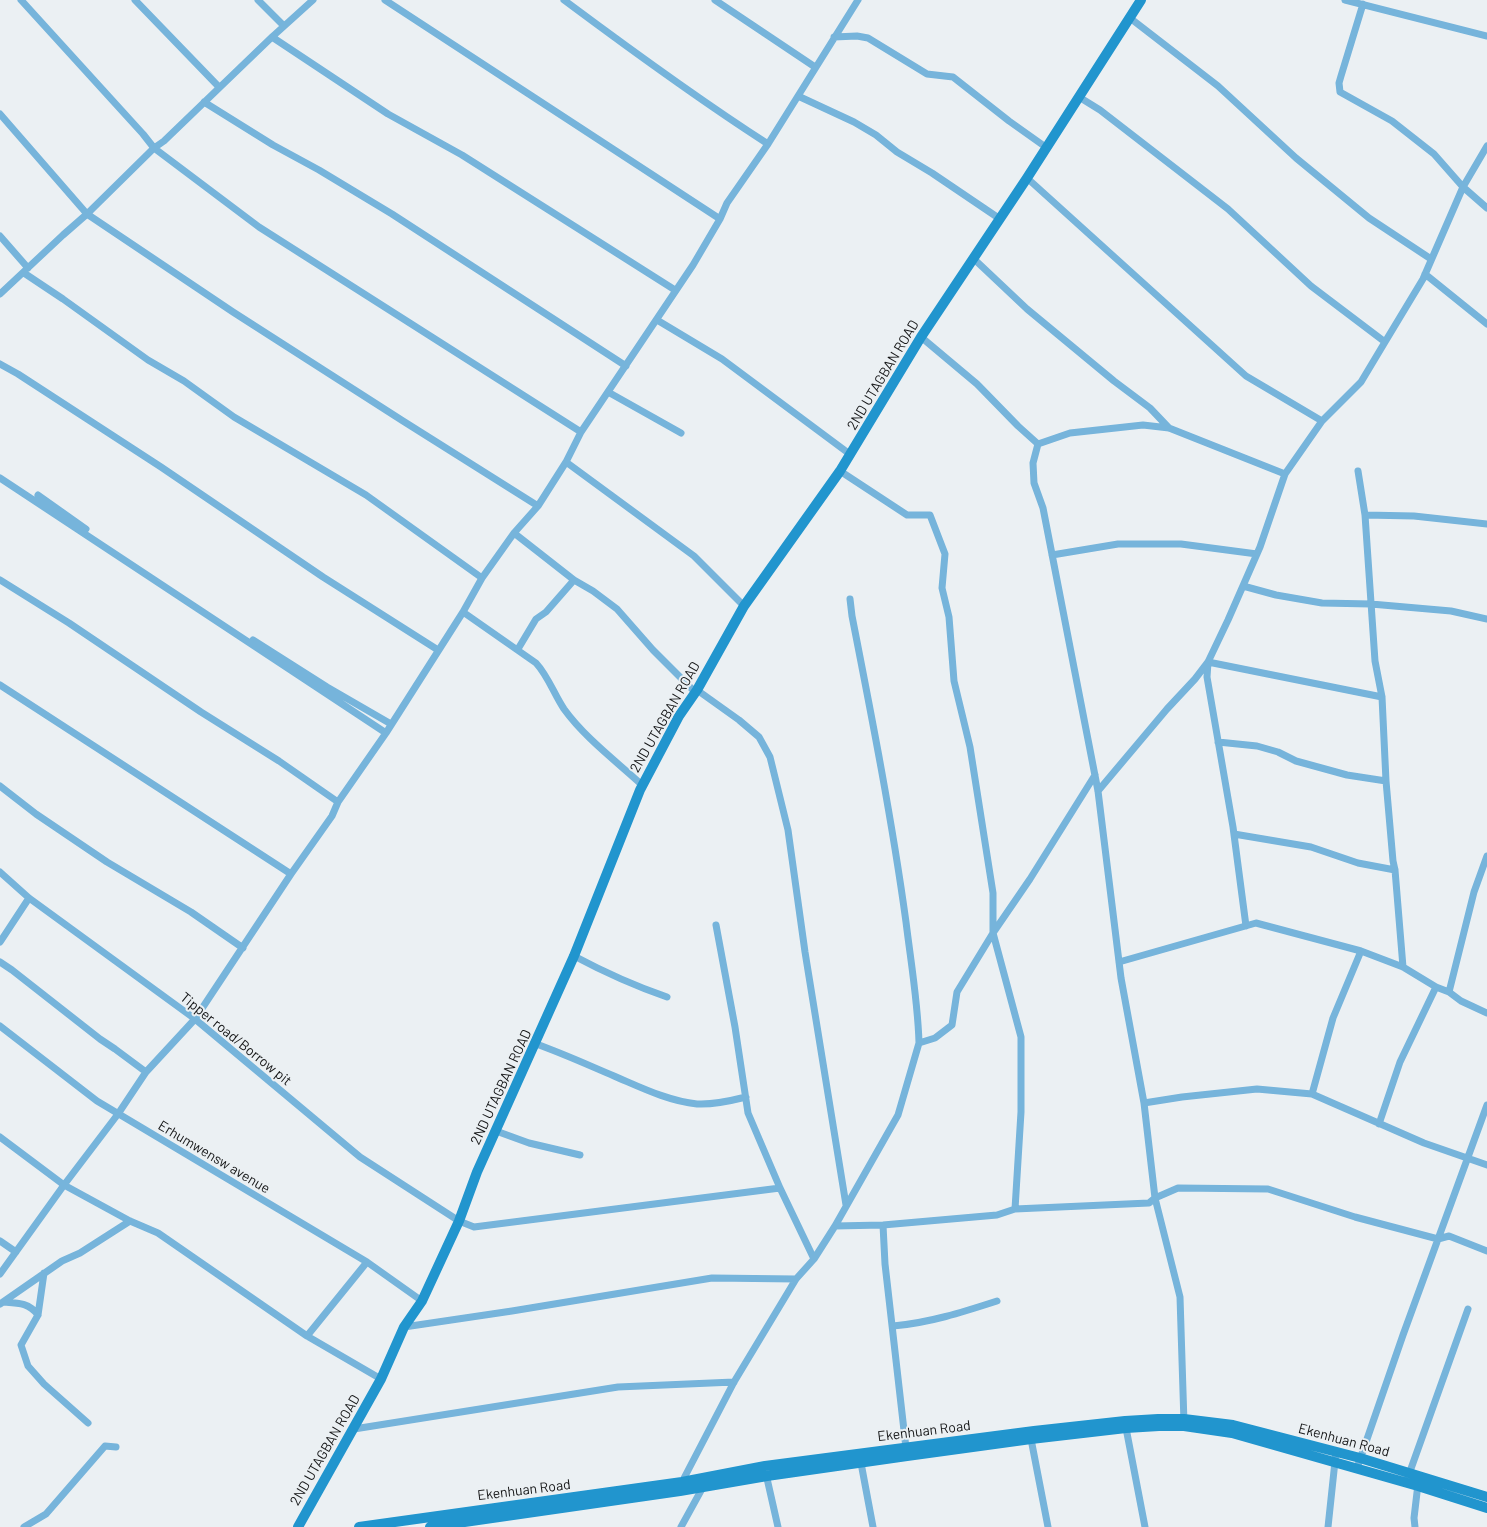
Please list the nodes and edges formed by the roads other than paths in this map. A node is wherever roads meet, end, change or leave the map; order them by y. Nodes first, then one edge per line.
1 (21, 0) edge
2 (135, 0) edge
3 (258, 0) edge
4 (313, 0) edge
5 (385, 0) edge
6 (564, 0) edge
7 (715, 0) edge
8 (858, 0) edge
9 (1141, 0) edge
10 (1345, 0) edge
11 (1363, 4) junction
12 (1130, 18) junction
13 (284, 26) junction
14 (1487, 36) edge
15 (272, 37) junction
16 (834, 37) junction
17 (815, 67) junction
18 (219, 87) junction
19 (798, 96) junction
20 (1079, 97) junction
21 (204, 102) junction
22 (0, 114) edge
23 (768, 144) junction
24 (1487, 146) edge
25 (154, 148) junction
26 (1047, 148) junction
27 (1028, 178) junction
28 (1463, 187) junction
29 (1487, 208) edge
30 (88, 214) junction
31 (720, 219) junction
32 (1000, 220) junction
33 (0, 236) edge
34 (1432, 259) junction
35 (974, 260) junction
36 (26, 270) junction
37 (1425, 274) junction
38 (675, 290) junction
39 (0, 294) edge
40 (657, 320) junction
41 (1487, 324) edge
42 (921, 337) junction
43 (1385, 342) junction
44 (0, 364) edge
45 (626, 366) junction
46 (608, 392) junction
47 (1322, 421) junction
48 (1170, 428) junction
49 (581, 432) junction
50 (681, 433) dead end
51 (1038, 444) junction
52 (851, 455) junction
53 (566, 462) junction
54 (840, 471) junction
55 (1358, 471) dead end
56 (1285, 474) junction
57 (0, 478) edge
58 (38, 495) dead end
59 (538, 506) junction
60 (1365, 515) junction
61 (1487, 524) edge
62 (514, 533) junction
63 (1257, 554) junction
64 (1052, 555) junction
65 (482, 578) junction
66 (0, 580) edge
67 (574, 580) junction
68 (1243, 586) junction
69 (850, 598) dead end
70 (1371, 604) junction
71 (744, 606) junction
72 (464, 612) junction
73 (1487, 618) edge
74 (518, 649) junction
75 (438, 650) junction
76 (1208, 662) junction
77 (0, 685) edge
78 (696, 691) junction
79 (1382, 697) junction
80 (391, 724) junction
81 (386, 733) junction
82 (1218, 742) junction
83 (1095, 775) junction
84 (1386, 781) junction
85 (642, 785) junction
86 (0, 786) edge
87 (1098, 791) junction
88 (338, 802) junction
89 (1234, 834) junction
90 (1487, 856) edge
91 (1395, 870) junction
92 (0, 872) edge
93 (291, 874) junction
94 (28, 898) junction
95 (716, 925) dead end
96 (1246, 926) junction
97 (993, 933) junction
98 (0, 942) edge
99 (244, 948) junction
100 (1360, 951) junction
101 (574, 956) junction
102 (0, 962) edge
103 (1119, 962) junction
104 (1403, 967) junction
105 (1436, 986) junction
106 (1449, 992) junction
107 (668, 997) dead end
108 (1487, 1014) edge
109 (195, 1019) junction
110 (0, 1026) edge
111 (919, 1043) junction
112 (536, 1044) junction
113 (146, 1072) junction
114 (1312, 1094) junction
115 (746, 1097) junction
116 (1144, 1103) junction
117 (1487, 1105) edge
118 (118, 1114) junction
119 (1380, 1124) junction
120 (496, 1131) junction
121 (0, 1137) edge
122 (580, 1155) dead end
123 (1468, 1159) junction
124 (1487, 1165) edge
125 (64, 1185) junction
126 (780, 1188) junction
127 (1155, 1198) junction
128 (846, 1205) junction
129 (1015, 1209) junction
130 (130, 1221) junction
131 (459, 1221) junction
132 (883, 1225) junction
133 (836, 1226) junction
134 (1438, 1239) junction
135 (0, 1241) edge
136 (1487, 1251) edge
137 (16, 1252) junction
138 (814, 1259) junction
139 (367, 1262) junction
140 (0, 1274) edge
141 (44, 1274) junction
142 (796, 1279) junction
143 (422, 1301) junction
144 (997, 1301) dead end
145 (2, 1303) edge
146 (1468, 1309) dead end
147 (38, 1315) junction
148 (893, 1326) junction
149 (404, 1327) junction
150 (307, 1336) junction
151 (381, 1379) junction
152 (734, 1382) junction
153 (1184, 1422) junction
154 (88, 1423) dead end
155 (1126, 1428) junction
156 (354, 1429) junction
157 (1031, 1439) junction
158 (116, 1447) dead end
159 (906, 1448) junction
160 (1336, 1457) junction
161 (861, 1463) junction
162 (1359, 1463) junction
163 (766, 1471) junction
164 (1408, 1478) junction
165 (1419, 1481) junction
166 (682, 1482) junction
167 (703, 1487) junction
168 (1487, 1497) edge
169 (1487, 1508) edge
170 (482, 1523) edge
171 (24, 1527) edge
172 (298, 1527) edge
173 (359, 1527) edge
174 (430, 1527) edge
175 (680, 1527) edge
176 (778, 1527) edge
177 (873, 1527) edge
178 (1048, 1527) edge
179 (1146, 1527) edge
180 (1328, 1527) edge
181 (1415, 1527) edge

1 - 25 street
2 - 18 street
3 - 13 street
4 - 13 street
5 - 31 street
6 - 23 street
7 - 17 street
8 - 16 street
9 - 12 main road, 2ND UTAGBAN ROAD
10 - 11 street
11 - 14 street
11 - 28 street
12 - 20 main road, 2ND UTAGBAN ROAD
12 - 34 street
13 - 15 street
15 - 18 street
15 - 38 street
16 - 17 street
16 - 26 street
17 - 19 street
18 - 21 street
19 - 23 street
19 - 32 street
20 - 26 main road, 2ND UTAGBAN ROAD
20 - 43 street
21 - 25 street
21 - 45 street
22 - 30 street
23 - 31 street
24 - 28 street
25 - 30 street
25 - 49 street
26 - 27 main road, 2ND UTAGBAN ROAD
27 - 32 main road, 2ND UTAGBAN ROAD
27 - 47 street
28 - 29 street
28 - 34 street
30 - 36 street
30 - 59 street
31 - 38 street
32 - 35 main road, 2ND UTAGBAN ROAD
33 - 36 street
34 - 37 street
35 - 42 main road, 2ND UTAGBAN ROAD
35 - 48 street
36 - 39 street
36 - 65 street
37 - 41 street
37 - 43 street
38 - 40 street
40 - 45 street
40 - 52 street
42 - 51 street
42 - 52 main road, 2ND UTAGBAN ROAD
43 - 47 street
44 - 75 street
45 - 46 street
46 - 49 street
46 - 50 street
47 - 56 street
48 - 51 street
48 - 56 street
49 - 53 street
51 - 64 street
52 - 54 main road, 2ND UTAGBAN ROAD
53 - 59 street
53 - 71 street
54 - 71 main road, 2ND UTAGBAN ROAD
54 - 97 street
55 - 60 street
56 - 63 street
57 - 81 street
58 - 80 street
59 - 62 street
60 - 61 street
60 - 70 street
62 - 65 street
62 - 67 street
63 - 64 street
63 - 68 street
64 - 83 street
65 - 72 street
66 - 88 street
67 - 74 street
67 - 78 street
68 - 70 street
68 - 76 street
69 - 111 street
70 - 73 street
70 - 79 street
71 - 78 main road, 2ND UTAGBAN ROAD
72 - 74 street
72 - 75 street
74 - 85 street
75 - 80 street
76 - 79 street
76 - 82 street
76 - 87 street
77 - 93 street
78 - 85 main road, 2ND UTAGBAN ROAD
78 - 128 street
79 - 84 street
80 - 81 street
81 - 88 street
82 - 84 street
82 - 89 street
83 - 87 street
83 - 97 street
84 - 91 street
85 - 101 main road, 2ND UTAGBAN ROAD
86 - 99 street
87 - 103 street
88 - 93 street
89 - 91 street
89 - 96 street
90 - 106 street
91 - 104 street
92 - 94 street, Tipper road/Borrow pit
93 - 99 street
94 - 98 street
94 - 109 street, Tipper road/Borrow pit
95 - 115 street
96 - 100 street
96 - 103 street
97 - 111 street
97 - 129 street
99 - 109 street
100 - 104 street
100 - 114 street
101 - 107 street
101 - 112 main road, 2ND UTAGBAN ROAD
102 - 113 street
103 - 116 street
104 - 105 street
105 - 106 street
105 - 119 street
106 - 108 street
109 - 113 street
109 - 131 street, Tipper road/Borrow pit
110 - 118 street, Erhumwensw avenue
111 - 128 street
112 - 115 street
112 - 120 main road, 2ND UTAGBAN ROAD
113 - 118 street
114 - 116 street
114 - 119 street
115 - 126 street
116 - 127 street
117 - 123 street
118 - 125 street
118 - 139 street, Erhumwensw avenue
119 - 123 street
120 - 122 street
120 - 131 main road, 2ND UTAGBAN ROAD
121 - 125 street
123 - 124 street
123 - 134 street
125 - 130 street
125 - 137 street
126 - 131 street
126 - 138 street
127 - 129 street
127 - 134 street
127 - 153 street
128 - 133 street
129 - 132 street
130 - 141 street
130 - 150 street
131 - 143 main road, 2ND UTAGBAN ROAD
132 - 133 street
132 - 148 street
133 - 138 street
134 - 136 street
134 - 162 street
135 - 137 street
137 - 140 street
138 - 142 street
139 - 143 street, Erhumwensw avenue
139 - 150 street
141 - 145 street
141 - 147 street
142 - 149 street
142 - 152 street
143 - 149 main road, 2ND UTAGBAN ROAD
144 - 148 street
145 - 147 street
146 - 164 street
147 - 154 street
148 - 159 street
149 - 151 main road, 2ND UTAGBAN ROAD
150 - 151 street
151 - 156 main road, 2ND UTAGBAN ROAD
152 - 156 street
152 - 166 street
153 - 155 main road, Ekenhuan Road
153 - 159 main road, Ekenhuan Road
153 - 160 main road, Ekenhuan Road
155 - 157 main road, Ekenhuan Road
155 - 179 street
156 - 172 main road, 2ND UTAGBAN ROAD
157 - 161 main road, Ekenhuan Road
157 - 178 street
158 - 171 street
159 - 163 main road, Ekenhuan Road
160 - 162 main road, Ekenhuan Road
160 - 180 street
161 - 163 main road, Ekenhuan Road
161 - 177 street
162 - 164 main road, Ekenhuan Road
163 - 166 main road, Ekenhuan Road
163 - 167 main road, Ekenhuan Road
163 - 176 street
164 - 165 main road, Ekenhuan Road
165 - 168 main road, Ekenhuan Road
165 - 169 main road, Ekenhuan Road
165 - 181 street
166 - 173 main road, Ekenhuan Road
167 - 170 main road, Ekenhuan Road
167 - 175 street
170 - 174 main road, Ekenhuan Road

